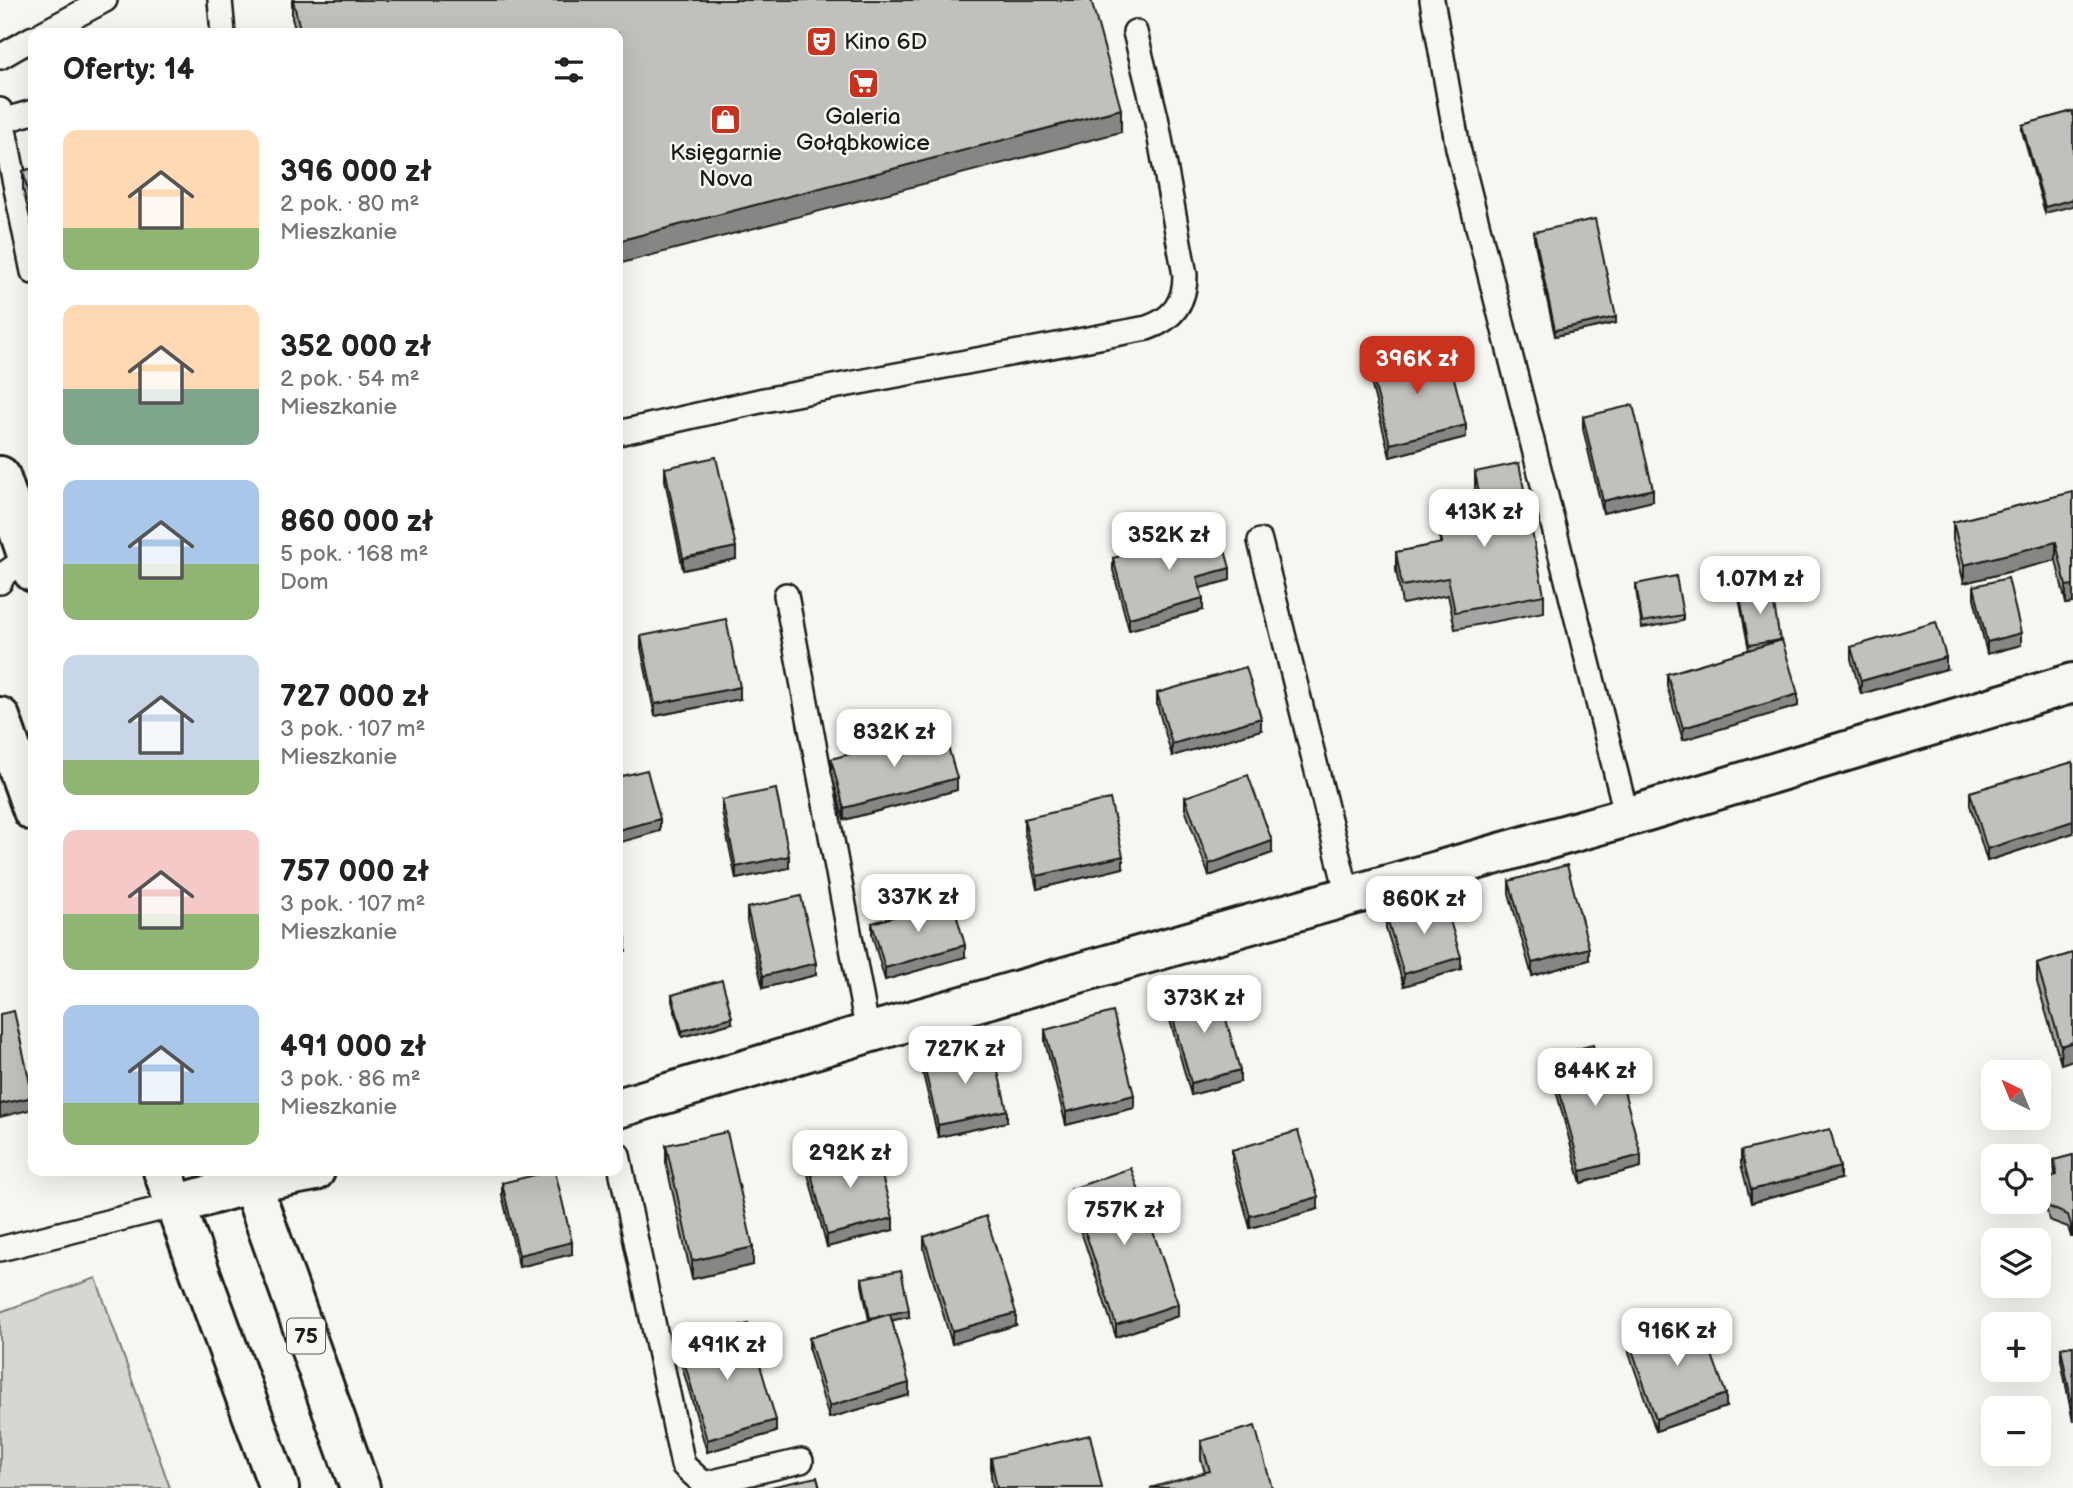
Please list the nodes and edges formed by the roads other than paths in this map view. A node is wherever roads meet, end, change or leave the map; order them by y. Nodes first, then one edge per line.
1 (105, 0) edge
2 (220, 0) edge
3 (1432, 0) edge
4 (52, 28) edge
5 (223, 28) edge
6 (1135, 32) dead end
7 (28, 41) edge
8 (0, 57) edge
9 (28, 112) edge
10 (1, 115) edge
11 (28, 243) edge
12 (623, 432) edge
13 (0, 476) edge
14 (1260, 541) dead end
15 (28, 553) edge
16 (28, 562) edge
17 (0, 582) edge
18 (786, 595) dead end
19 (2073, 683) edge
20 (0, 718) edge
21 (28, 797) edge
22 (1627, 817) junction
23 (1348, 896) junction
24 (869, 1033) junction
25 (623, 1107) edge
26 (622, 1176) edge
27 (250, 1177) edge
28 (169, 1188) edge
29 (0, 1249) edge
30 (801, 1461) dead end
31 (278, 1488) edge
32 (360, 1488) edge

1 - 4 lane
2 - 5 lane
3 - 22 lane
6 - 12 lane
7 - 8 lane
9 - 10 lane
10 - 11 lane
13 - 15 street
14 - 23 lane
16 - 17 lane
18 - 24 lane
19 - 22 street
20 - 21 street
22 - 23 street
23 - 24 street
24 - 25 street
26 - 30 lane
27 - 28 street
27 - 32 street, 75
28 - 29 lane
28 - 31 street

